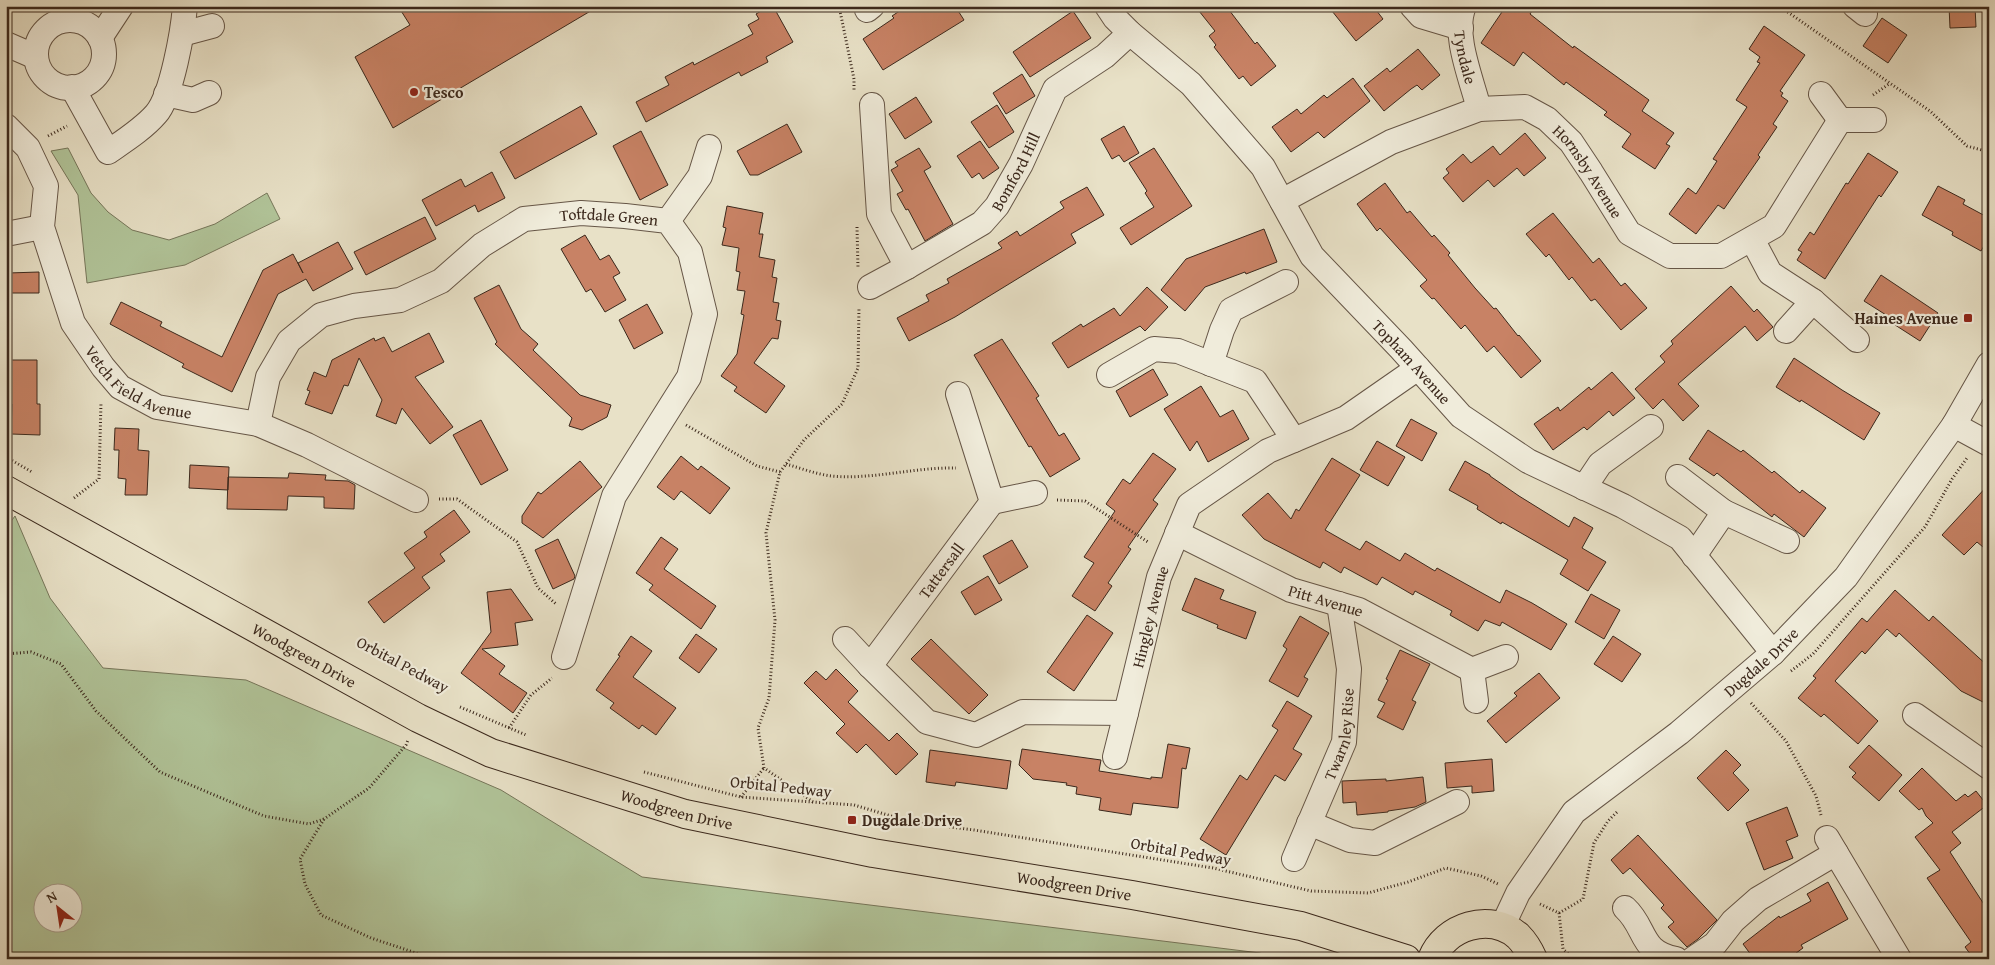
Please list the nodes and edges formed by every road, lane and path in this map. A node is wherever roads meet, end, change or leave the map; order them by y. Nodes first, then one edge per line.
1 (121, 6) edge
2 (185, 6) edge
3 (839, 6) edge
4 (1107, 6) edge
5 (1412, 6) edge
6 (1779, 6) edge
7 (1784, 8) edge
8 (66, 13) edge
9 (1462, 17) edge
10 (212, 26) dead end
11 (1130, 33) junction
12 (182, 34) junction
13 (100, 38) junction
14 (6, 44) edge
15 (36, 57) junction
16 (72, 87) junction
17 (209, 93) dead end
18 (166, 94) junction
19 (1821, 94) dead end
20 (863, 102) joint
21 (1479, 109) junction
22 (87, 114) junction
23 (1840, 120) junction
24 (1874, 120) dead end
25 (6, 126) edge
26 (709, 147) dead end
27 (28, 148) junction
28 (1989, 152) edge
29 (1282, 202) junction
30 (857, 218) dead end
31 (668, 221) junction
32 (42, 227) junction
33 (6, 234) edge
34 (1752, 238) junction
35 (907, 267) junction
36 (1286, 282) dead end
37 (863, 289) junction
38 (1813, 301) junction
39 (1786, 331) dead end
40 (1857, 340) dead end
41 (1211, 364) junction
42 (1989, 364) edge
43 (103, 367) junction
44 (1418, 368) junction
45 (1108, 375) dead end
46 (958, 394) dead end
47 (666, 413) junction
48 (258, 424) junction
49 (1954, 425) junction
50 (1651, 427) dead end
51 (1294, 440) junction
52 (1989, 444) edge
53 (6, 457) edge
54 (786, 464) junction
55 (982, 470) junction
56 (780, 472) junction
57 (40, 477) dead end
58 (1678, 477) dead end
59 (1584, 488) junction
60 (6, 490) edge
61 (66, 492) dead end
62 (1036, 493) joint
63 (74, 498) junction
64 (416, 500) joint
65 (83, 502) dead end
66 (992, 502) junction
67 (1724, 512) junction
68 (1177, 533) junction
69 (1787, 541) dead end
70 (1168, 556) junction
71 (1694, 556) junction
72 (1339, 604) junction
73 (574, 622) junction
74 (845, 639) dead end
75 (1773, 652) junction
76 (6, 654) edge
77 (564, 657) joint
78 (1506, 657) dead end
79 (870, 666) junction
80 (1472, 670) junction
81 (1476, 701) dead end
82 (1751, 703) dead end
83 (458, 706) dead end
84 (1126, 713) junction
85 (1915, 715) dead end
86 (418, 718) junction
87 (509, 728) junction
88 (534, 738) dead end
89 (1116, 757) dead end
90 (1989, 767) edge
91 (764, 768) junction
92 (641, 771) dead end
93 (741, 797) junction
94 (1456, 802) dead end
95 (813, 803) junction
96 (324, 819) junction
97 (1309, 823) junction
98 (1831, 846) junction
99 (1294, 859) dead end
100 (1518, 893) junction
101 (1625, 908) dead end
102 (1502, 927) junction
103 (434, 959) edge
104 (1406, 959) edge
105 (1432, 959) edge
106 (1533, 959) edge
107 (1574, 959) edge
108 (1676, 959) edge
109 (1693, 959) edge
110 (1899, 959) edge

1 - 13 street
2 - 12 street
3 - 20 path
4 - 11 street, Topham Avenue
5 - 9 street
6 - 7 path
7 - 28 path
8 - 13 street
8 - 15 street
9 - 21 street, Tyndale
10 - 12 street
11 - 29 street, Topham Avenue
11 - 35 street, Bomford Hill
12 - 18 street
13 - 16 street
14 - 15 street
15 - 16 street
16 - 22 street
17 - 18 street
18 - 22 street
19 - 23 street
20 - 35 street
21 - 29 street, Hornsby Avenue
21 - 34 street, Hornsby Avenue
22 - 27 path
23 - 24 street
23 - 34 street, Hornsby Avenue
25 - 27 street, Vetch Field Avenue
26 - 31 street
27 - 32 street, Vetch Field Avenue
29 - 44 street, Topham Avenue
30 - 37 path
31 - 47 street, Toftdale Green
31 - 48 street, Toftdale Green
32 - 33 street
32 - 43 street, Vetch Field Avenue
34 - 38 street
35 - 37 street, Bomford Hill
36 - 41 street
37 - 54 path
38 - 39 street
38 - 40 street
41 - 45 street
41 - 51 street
42 - 49 street, Dugdale Drive
43 - 48 street, Vetch Field Avenue
43 - 63 path
44 - 51 street, Hingley Avenue
44 - 59 street, Topham Avenue
46 - 55 street
47 - 56 path
47 - 73 street, Toftdale Green
48 - 64 street, Vetch Field Avenue
49 - 52 street
49 - 75 street, Dugdale Drive
50 - 59 street
51 - 68 street, Hingley Avenue
53 - 57 path
54 - 55 path
54 - 56 path
55 - 66 street
56 - 91 path
58 - 67 street
59 - 71 street, Topham Avenue
60 - 86 main road, Woodgreen Drive
61 - 63 path
62 - 66 street
62 - 70 path
63 - 65 path
64 - 73 path
66 - 79 street, Tattersall
67 - 69 street
67 - 71 street
68 - 70 street, Hingley Avenue
68 - 72 street, Pitt Avenue
70 - 84 street, Hingley Avenue
71 - 75 street, Topham Avenue
72 - 80 street, Pitt Avenue
72 - 97 street, Twarnley Rise
73 - 77 street, Toftdale Green
74 - 79 street
75 - 100 street, Dugdale Drive
76 - 96 path
77 - 87 path
78 - 80 street
79 - 84 street
80 - 81 street
82 - 98 path
83 - 87 path, Orbital Pedway
84 - 89 street, Hingley Avenue
85 - 90 street
86 - 96 path
86 - 104 main road, Woodgreen Drive
87 - 88 path, Orbital Pedway
91 - 93 path
91 - 95 path
92 - 93 path, Orbital Pedway
93 - 95 path, Orbital Pedway
94 - 97 street
95 - 100 path, Orbital Pedway
96 - 103 path
97 - 99 street, Twarnley Rise
98 - 109 street
98 - 110 street
100 - 102 street, Dugdale Drive
100 - 107 path, Orbital Pedway
101 - 108 street
102 - 105 main road
102 - 106 main road

